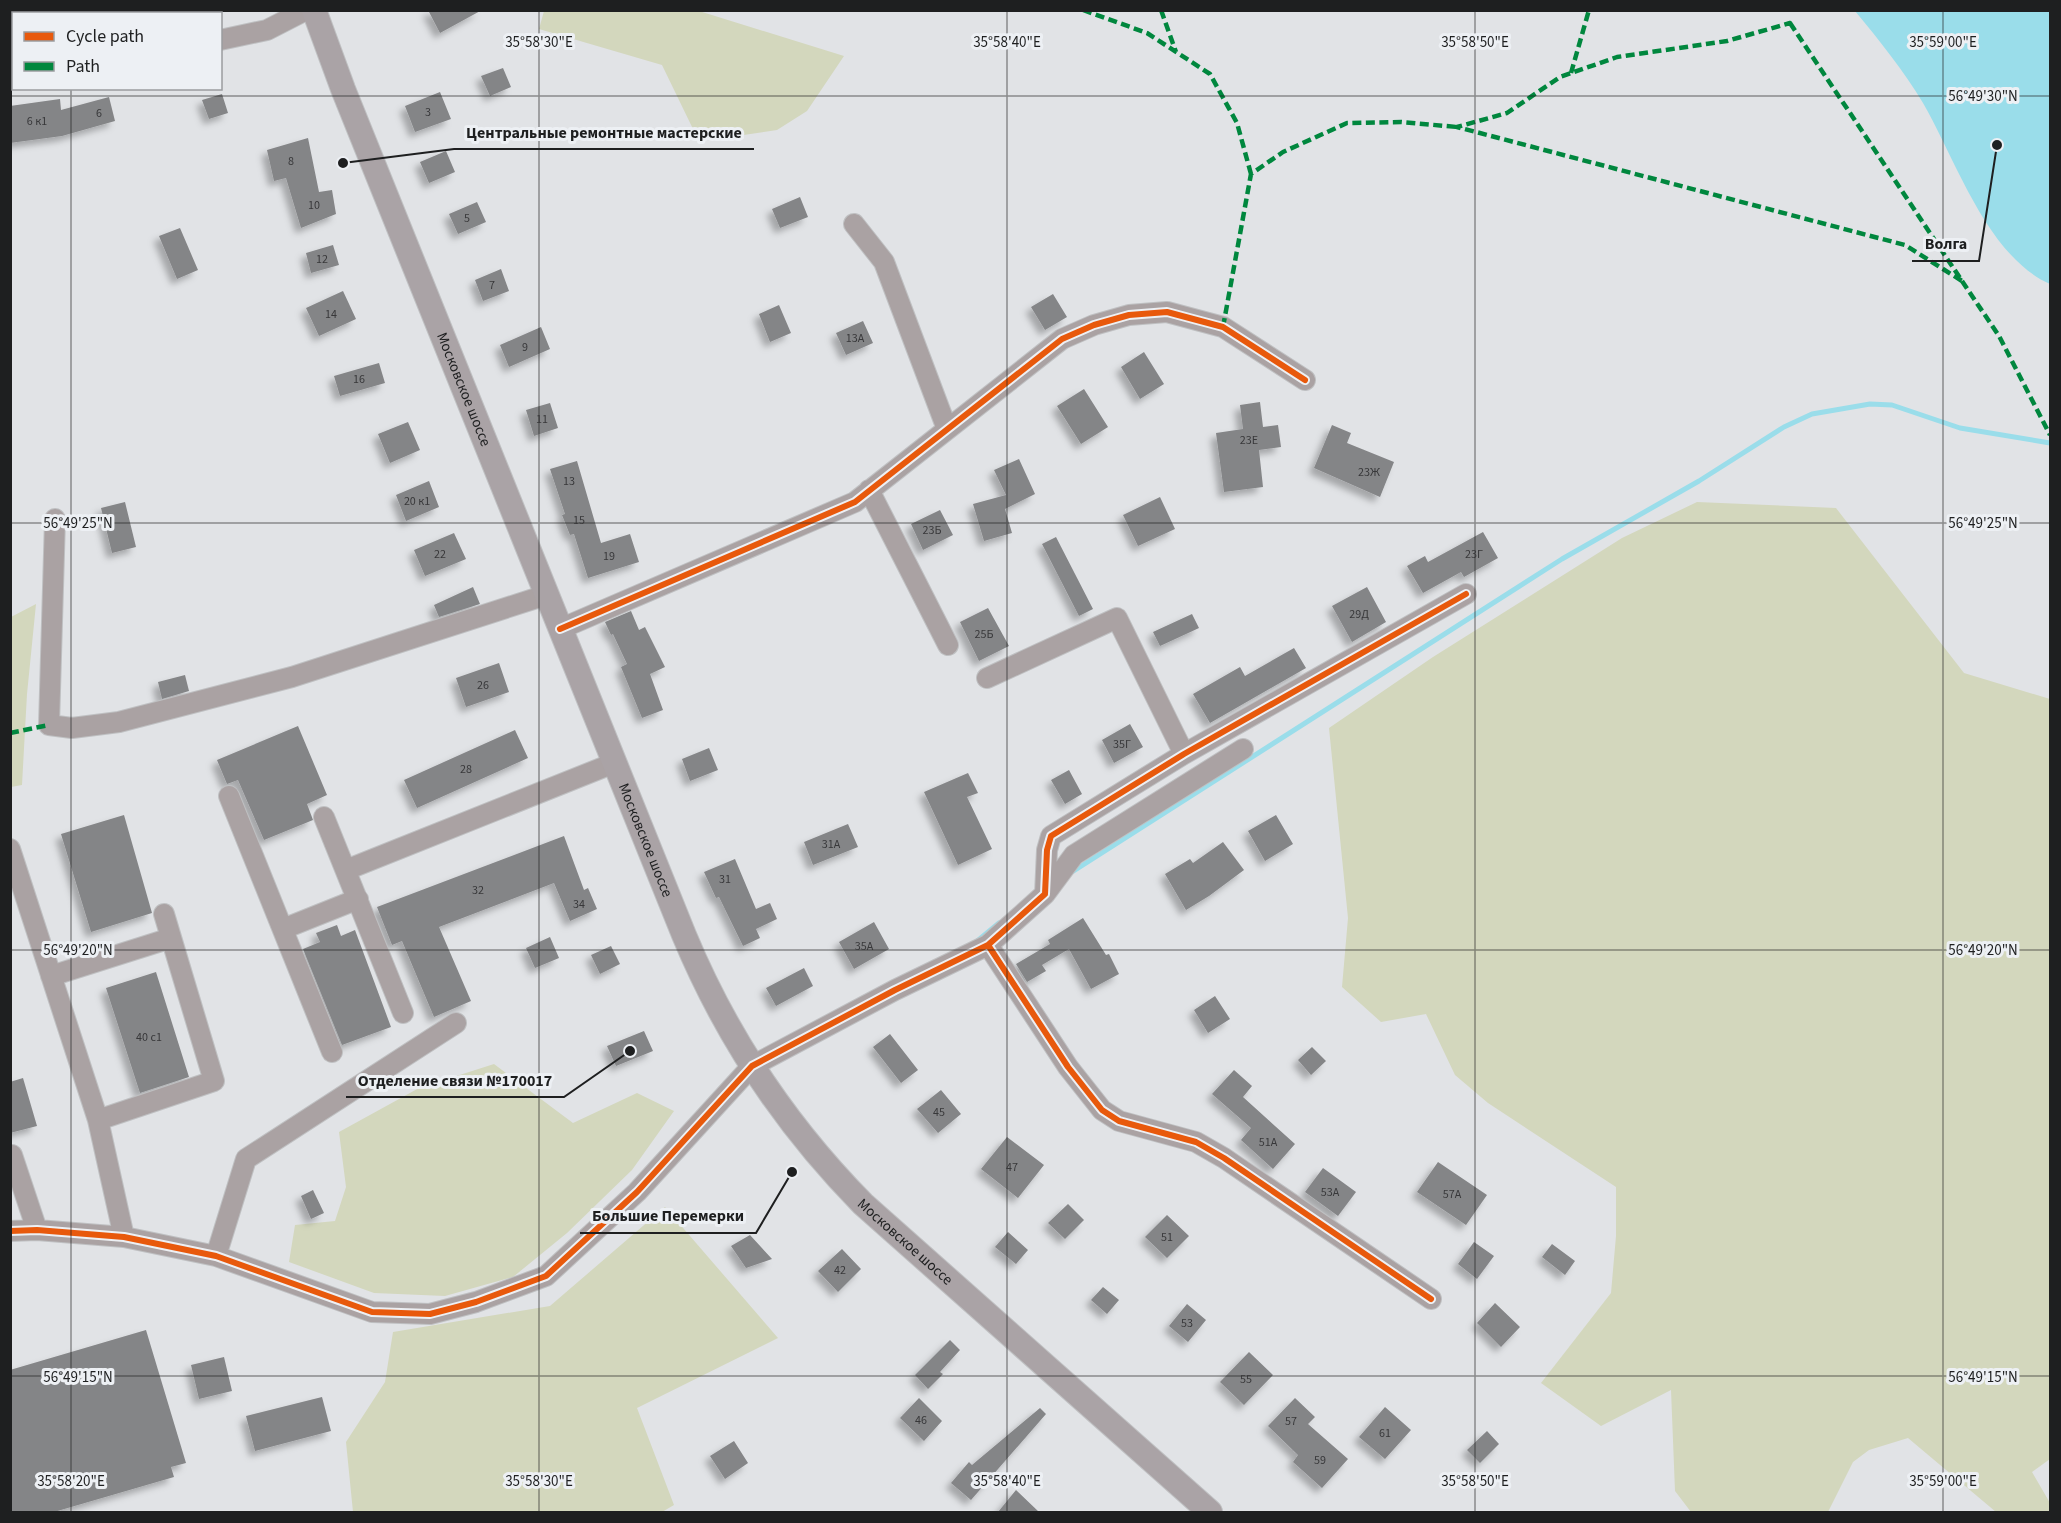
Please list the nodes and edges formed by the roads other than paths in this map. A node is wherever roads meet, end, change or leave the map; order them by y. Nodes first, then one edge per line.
1 (306, 10) edge
2 (314, 10) edge
3 (222, 40) edge
4 (854, 224) dead end
5 (1305, 380) dead end
6 (947, 429) junction
7 (869, 490) junction
8 (55, 519) dead end
9 (1466, 594) dead end
10 (546, 595) junction
11 (560, 629) junction
12 (948, 645) dead end
13 (987, 678) dead end
14 (1243, 749) dead end
15 (1184, 754) junction
16 (614, 763) junction
17 (229, 796) dead end
18 (324, 817) dead end
19 (10, 849) edge
20 (346, 870) junction
21 (1045, 894) junction
22 (358, 899) junction
23 (164, 914) dead end
24 (283, 929) junction
25 (171, 938) junction
26 (988, 945) junction
27 (51, 976) junction
28 (404, 1013) dead end
29 (456, 1023) dead end
30 (332, 1052) dead end
31 (752, 1066) junction
32 (98, 1120) junction
33 (12, 1155) dead end
34 (37, 1230) junction
35 (10, 1231) edge
36 (124, 1237) junction
37 (216, 1256) junction
38 (1431, 1299) dead end
39 (1210, 1512) edge

1 - 3 street
2 - 10 main road, Московское шоссе
4 - 6 street
5 - 6 street
6 - 7 street
7 - 11 street
7 - 12 street
8 - 10 street
9 - 15 street
10 - 11 main road, Московское шоссе
11 - 16 main road, Московское шоссе
13 - 15 street
14 - 21 street
15 - 21 street
16 - 20 street
16 - 31 main road, Московское шоссе
17 - 24 street
18 - 20 street
19 - 27 street
20 - 22 street
21 - 26 street
22 - 24 street
22 - 28 street
23 - 25 street
24 - 30 street
25 - 27 street
25 - 32 street
26 - 31 street
26 - 38 street
27 - 32 street
29 - 37 street
31 - 37 street
31 - 39 main road, Московское шоссе
32 - 36 street
33 - 34 street
34 - 35 street
34 - 36 street
36 - 37 street

